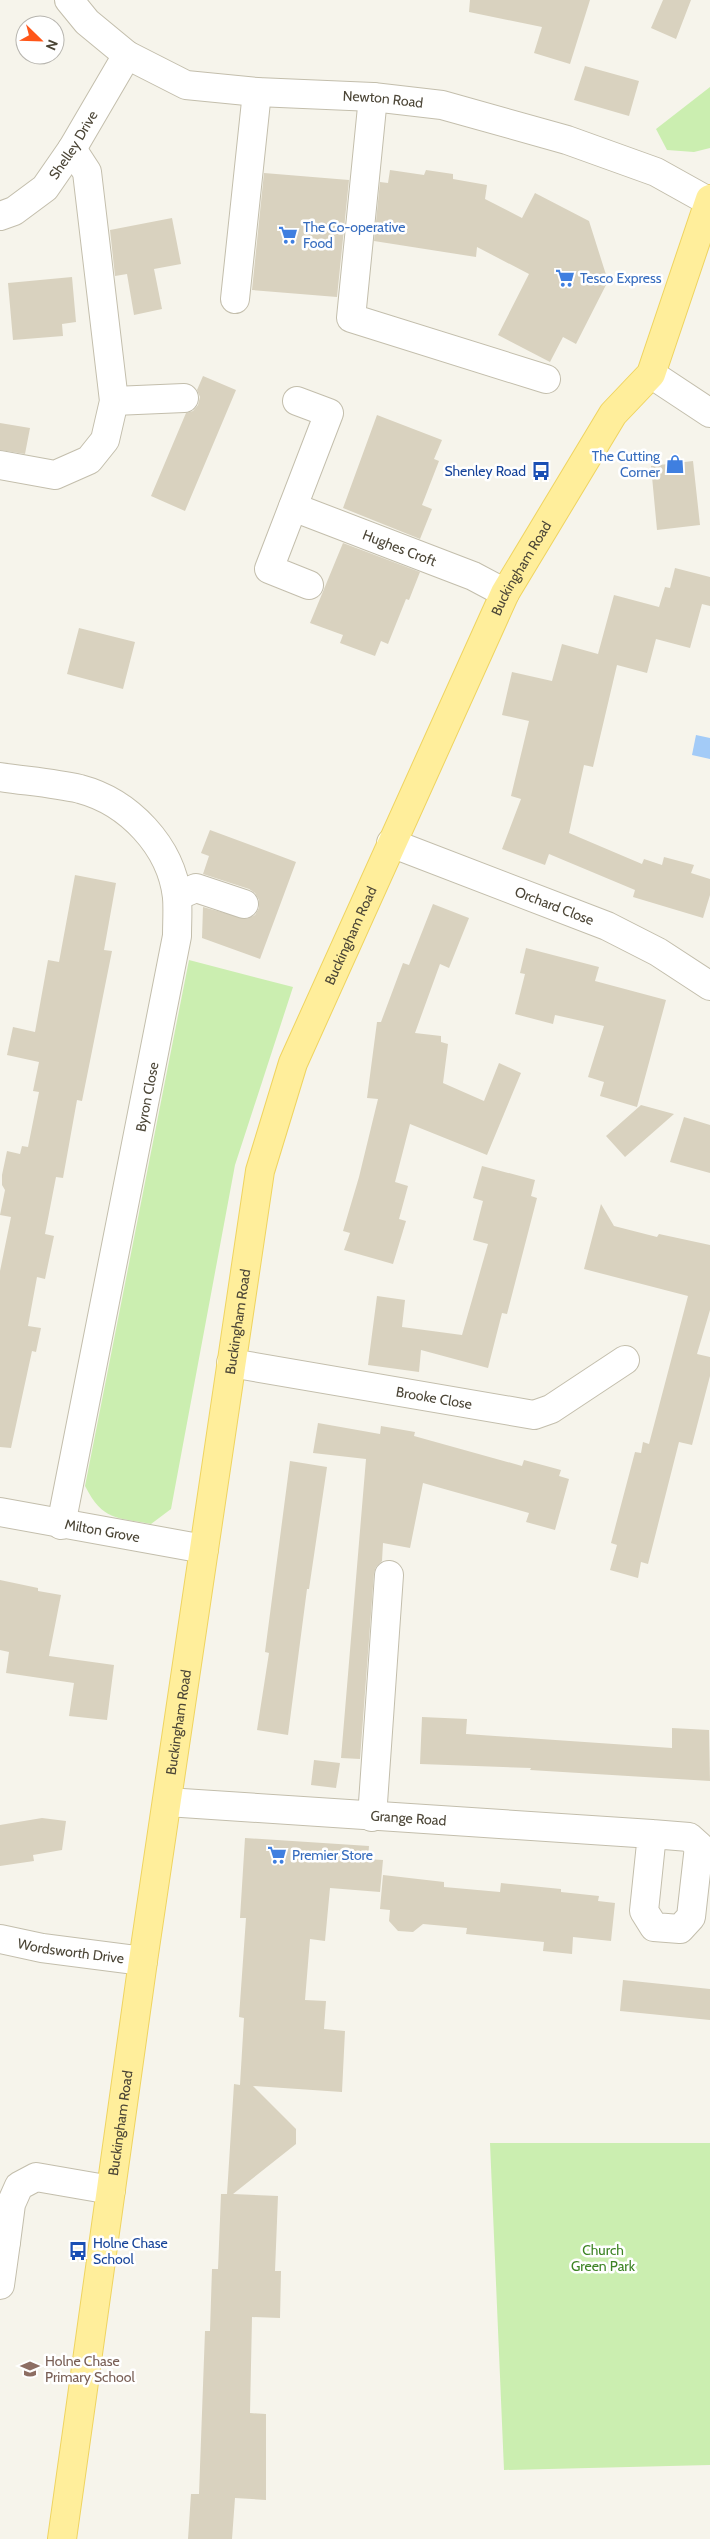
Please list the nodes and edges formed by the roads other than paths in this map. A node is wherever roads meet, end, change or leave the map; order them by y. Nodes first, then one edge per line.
1 (68, 0) edge
2 (127, 55) junction
3 (257, 92) junction
4 (373, 97) junction
5 (72, 149) junction
6 (709, 200) edge
7 (0, 216) edge
8 (235, 298) dead end
9 (651, 374) junction
10 (546, 379) dead end
11 (184, 398) dead end
12 (114, 401) junction
13 (297, 401) dead end
14 (710, 414) edge
15 (0, 465) edge
16 (293, 507) junction
17 (309, 584) dead end
18 (505, 593) junction
19 (0, 777) edge
20 (391, 843) junction
21 (177, 896) junction
22 (244, 904) dead end
23 (710, 986) edge
24 (625, 1360) dead end
25 (231, 1363) junction
26 (0, 1512) edge
27 (61, 1525) junction
28 (204, 1549) junction
29 (389, 1575) dead end
30 (167, 1802) junction
31 (372, 1817) junction
32 (652, 1834) dead end
33 (0, 1939) edge
34 (143, 1962) junction
35 (112, 2190) junction
36 (3, 2241) edge
37 (0, 2285) edge
38 (62, 2539) edge

1 - 2 street, Newton Road
2 - 3 street, Newton Road
2 - 5 street, Shelley Drive
3 - 4 street, Newton Road
3 - 8 street
4 - 6 street, Newton Road
4 - 10 street
5 - 7 street, Shelley Drive
5 - 12 street
6 - 9 main road, Buckingham Road
9 - 14 street
9 - 18 main road, Buckingham Road
11 - 12 street
12 - 15 street
13 - 16 street
16 - 17 street
16 - 18 street, Hughes Croft
18 - 20 main road, Buckingham Road
19 - 21 street, Byron Close
20 - 23 street, Orchard Close
20 - 25 main road, Buckingham Road
21 - 22 street
21 - 27 street, Byron Close
24 - 25 street, Brooke Close
25 - 28 main road, Buckingham Road
26 - 27 street, Milton Grove
27 - 28 street, Milton Grove
28 - 30 main road, Buckingham Road
29 - 31 street
30 - 31 street, Grange Road
30 - 34 main road, Buckingham Road
31 - 32 street, Grange Road
33 - 34 street, Wordsworth Drive
34 - 35 main road, Buckingham Road
35 - 36 street
35 - 38 main road, Buckingham Road
36 - 37 street

